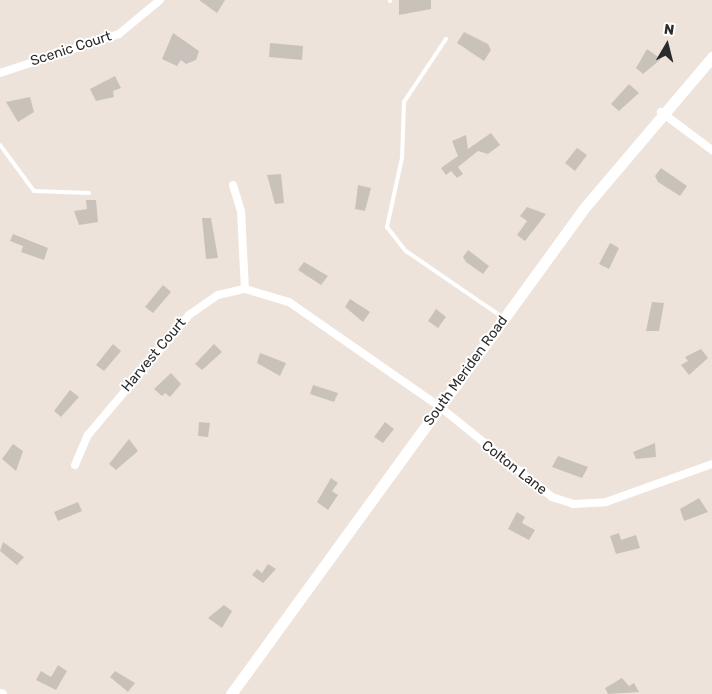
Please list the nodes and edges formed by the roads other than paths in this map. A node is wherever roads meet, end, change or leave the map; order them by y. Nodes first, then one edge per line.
1 (160, 0) edge
2 (446, 39) dead end
3 (712, 57) edge
4 (0, 73) edge
5 (661, 112) junction
6 (0, 145) edge
7 (712, 150) edge
8 (233, 185) dead end
9 (89, 193) dead end
10 (245, 289) junction
11 (504, 318) junction
12 (440, 408) junction
13 (712, 464) edge
14 (75, 465) dead end
15 (231, 694) edge

1 - 4 street, Scenic Court
2 - 11 lane
3 - 5 main road, South Meriden Road
5 - 7 street
5 - 11 main road, South Meriden Road
6 - 9 lane
8 - 10 street
10 - 12 street, Harvest Court
10 - 14 street, Harvest Court
11 - 12 main road, South Meriden Road
12 - 13 street, Colton Lane
12 - 15 main road, South Meriden Road

